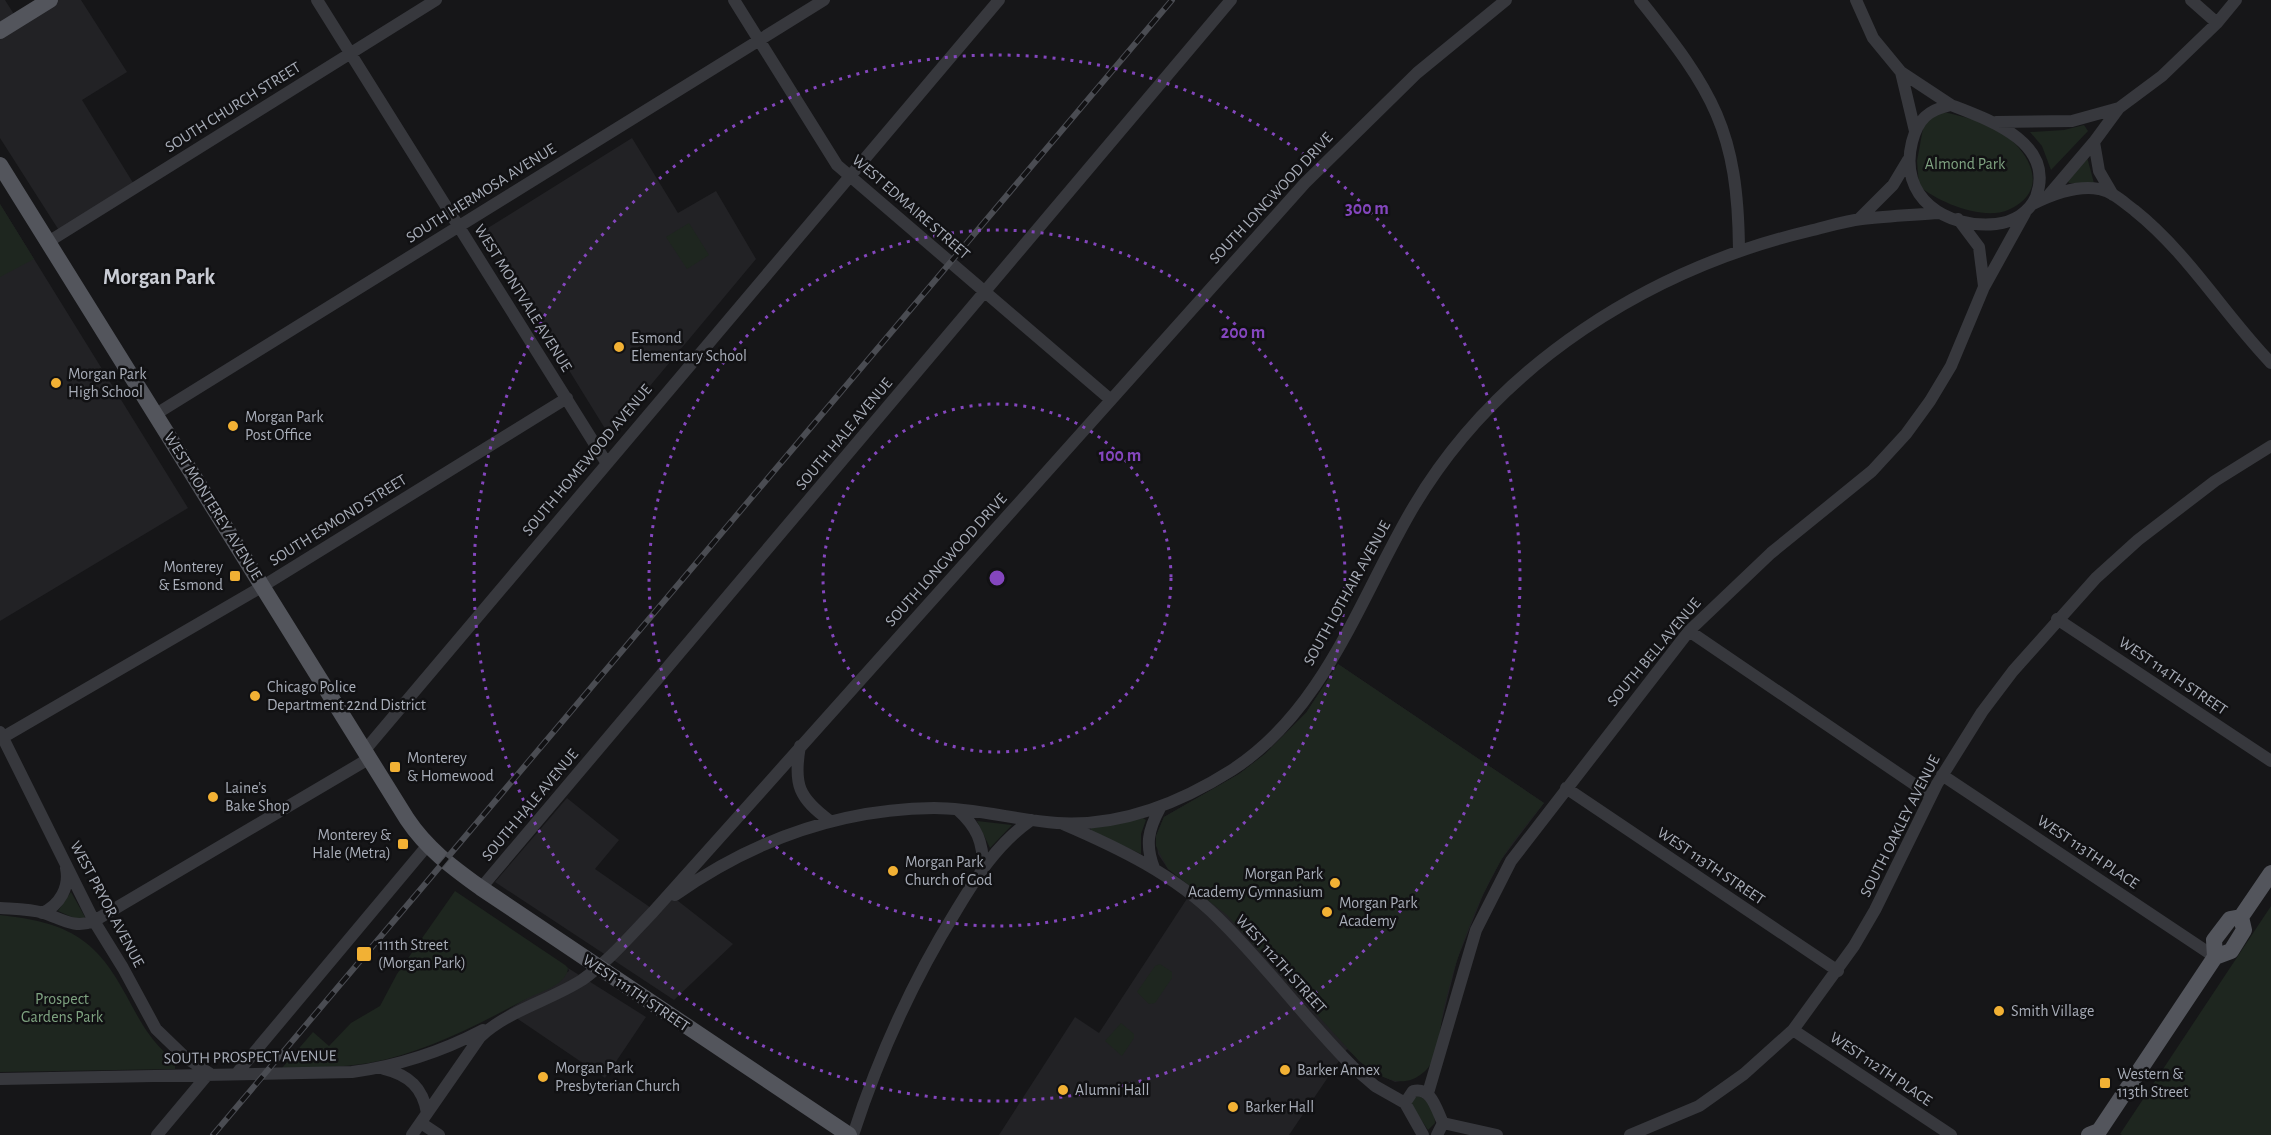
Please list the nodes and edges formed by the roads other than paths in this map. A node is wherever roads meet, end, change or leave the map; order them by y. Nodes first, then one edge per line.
1 (50, 0) edge
2 (317, 0) edge
3 (436, 0) edge
4 (734, 0) edge
5 (824, 0) edge
6 (999, 0) edge
7 (1231, 0) edge
8 (1506, 0) edge
9 (1640, 0) edge
10 (1856, 0) edge
11 (2191, 0) edge
12 (2236, 0) edge
13 (2217, 23) junction
14 (0, 31) edge
15 (759, 40) junction
16 (350, 53) junction
17 (1901, 72) junction
18 (1951, 105) junction
19 (2119, 108) junction
20 (1995, 122) junction
21 (1915, 131) junction
22 (2094, 142) junction
23 (1908, 160) junction
24 (2039, 164) junction
25 (0, 165) edge
26 (850, 178) junction
27 (2059, 181) junction
28 (2071, 189) junction
29 (2114, 195) junction
30 (2048, 196) junction
31 (2029, 208) junction
32 (1939, 213) junction
33 (1859, 219) junction
34 (1958, 219) junction
35 (458, 227) junction
36 (48, 242) junction
37 (1739, 250) junction
38 (1984, 287) junction
39 (985, 293) junction
40 (2271, 363) edge
41 (567, 398) junction
42 (1111, 400) junction
43 (156, 414) junction
44 (2271, 446) edge
45 (606, 462) junction
46 (263, 586) junction
47 (2057, 619) junction
48 (1689, 631) junction
49 (1, 736) edge
50 (800, 747) junction
51 (367, 754) junction
52 (2271, 761) edge
53 (1942, 775) junction
54 (1566, 788) junction
55 (1930, 795) junction
56 (1160, 808) junction
57 (958, 810) junction
58 (1031, 820) junction
59 (830, 821) junction
60 (1062, 823) junction
61 (427, 846) junction
62 (64, 861) junction
63 (983, 867) junction
64 (1154, 868) junction
65 (2271, 873) edge
66 (481, 888) junction
67 (0, 908) edge
68 (42, 913) junction
69 (651, 914) junction
70 (94, 921) junction
71 (2215, 957) junction
72 (598, 968) junction
73 (1838, 971) junction
74 (492, 1026) junction
75 (1793, 1030) junction
76 (380, 1069) junction
77 (209, 1073) junction
78 (237, 1073) junction
79 (0, 1079) edge
80 (1428, 1093) junction
81 (1405, 1103) junction
82 (424, 1118) junction
83 (1443, 1123) junction
84 (1636, 1134) edge
85 (2098, 1134) edge
86 (157, 1135) edge
87 (412, 1135) edge
88 (439, 1135) edge
89 (849, 1135) edge
90 (853, 1135) edge
91 (1422, 1135) edge
92 (1437, 1135) edge
93 (1497, 1135) edge
94 (1951, 1135) edge

1 - 14 main road
2 - 16 street, WEST MONTVALE AVENUE
3 - 16 street, SOUTH CHURCH STREET
4 - 15 street, WEST EDMAIRE STREET
5 - 15 street, SOUTH HERMOSA AVENUE
6 - 26 street, SOUTH HOMEWOOD AVENUE
7 - 39 street, SOUTH HALE AVENUE
8 - 42 street, SOUTH LONGWOOD DRIVE
9 - 37 street
10 - 17 street
11 - 13 street
12 - 13 street
13 - 19 street
15 - 26 street, WEST EDMAIRE STREET
15 - 35 street, SOUTH HERMOSA AVENUE
16 - 35 street, WEST MONTVALE AVENUE
16 - 36 street, SOUTH CHURCH STREET
17 - 18 street
17 - 21 street
18 - 20 street
18 - 21 street
19 - 20 street
19 - 22 street
20 - 24 street
21 - 23 street
22 - 27 street
22 - 29 street
23 - 32 street
23 - 33 street
24 - 27 street
24 - 31 street
25 - 36 main road, WEST MONTEREY AVENUE
26 - 39 street, WEST EDMAIRE STREET
26 - 45 street, SOUTH HOMEWOOD AVENUE
27 - 28 street
27 - 30 street
28 - 29 street
28 - 30 street
29 - 40 street
30 - 31 street
31 - 34 street
31 - 38 street, SOUTH BELL AVENUE
32 - 33 street, SOUTH LOTHAIR AVENUE
32 - 34 street
33 - 37 street, SOUTH LOTHAIR AVENUE
34 - 38 street, SOUTH BELL AVENUE
35 - 41 street, WEST MONTVALE AVENUE
35 - 43 street, SOUTH HERMOSA AVENUE
36 - 43 main road, WEST MONTEREY AVENUE
37 - 56 street, SOUTH LOTHAIR AVENUE
38 - 48 street, SOUTH BELL AVENUE
39 - 42 street, WEST EDMAIRE STREET
39 - 66 street, SOUTH HALE AVENUE
41 - 45 street, WEST MONTVALE AVENUE
41 - 46 street, SOUTH ESMOND STREET
42 - 50 street, SOUTH LONGWOOD DRIVE
43 - 46 main road, WEST MONTEREY AVENUE
44 - 47 street, SOUTH OAKLEY AVENUE
45 - 51 street, SOUTH HOMEWOOD AVENUE
46 - 49 street, SOUTH ESMOND STREET
46 - 51 main road, WEST MONTEREY AVENUE
47 - 52 street, WEST 114TH STREET
47 - 53 street, SOUTH OAKLEY AVENUE
48 - 54 street, SOUTH BELL AVENUE
48 - 55 street
49 - 62 street, WEST PRYOR AVENUE
50 - 59 street
50 - 69 street, SOUTH LONGWOOD DRIVE
51 - 61 main road, WEST MONTEREY AVENUE
51 - 70 street, SOUTH HOMEWOOD AVENUE
53 - 55 street, SOUTH OAKLEY AVENUE
53 - 71 street, WEST 113TH PLACE
54 - 73 street, WEST 113TH STREET
54 - 80 street, SOUTH BELL AVENUE
55 - 73 street, SOUTH OAKLEY AVENUE
56 - 60 street, SOUTH LOTHAIR AVENUE
56 - 64 street
57 - 58 street, SOUTH LOTHAIR AVENUE
57 - 59 street, SOUTH LOTHAIR AVENUE
57 - 63 street
58 - 60 street, SOUTH LOTHAIR AVENUE
58 - 63 street
59 - 69 street, SOUTH LOTHAIR AVENUE
60 - 64 street, WEST 112TH STREET
61 - 66 main road, WEST 111TH STREET
61 - 78 street
62 - 68 street
62 - 70 street, WEST PRYOR AVENUE
63 - 90 street
64 - 81 street, WEST 112TH STREET
65 - 71 main road
66 - 72 main road, WEST 111TH STREET
67 - 68 street, SOUTH HOMEWOOD AVENUE
68 - 70 street, SOUTH HOMEWOOD AVENUE
69 - 72 street, SOUTH LONGWOOD DRIVE
70 - 77 street, WEST PRYOR AVENUE
71 - 85 main road
72 - 74 street, SOUTH LONGWOOD DRIVE
72 - 89 main road, WEST 111TH STREET
73 - 75 street, SOUTH OAKLEY AVENUE
74 - 76 street, SOUTH PROSPECT AVENUE
74 - 82 street, SOUTH LONGWOOD DRIVE
75 - 84 street, SOUTH OAKLEY AVENUE
75 - 94 street, WEST 112TH PLACE
76 - 78 street, SOUTH PROSPECT AVENUE
76 - 82 street
77 - 78 street, SOUTH PROSPECT AVENUE
77 - 79 street, SOUTH PROSPECT AVENUE
77 - 86 street
80 - 81 street
80 - 83 street
81 - 91 street
82 - 87 street, SOUTH LONGWOOD DRIVE
82 - 88 street
83 - 92 street
83 - 93 street

